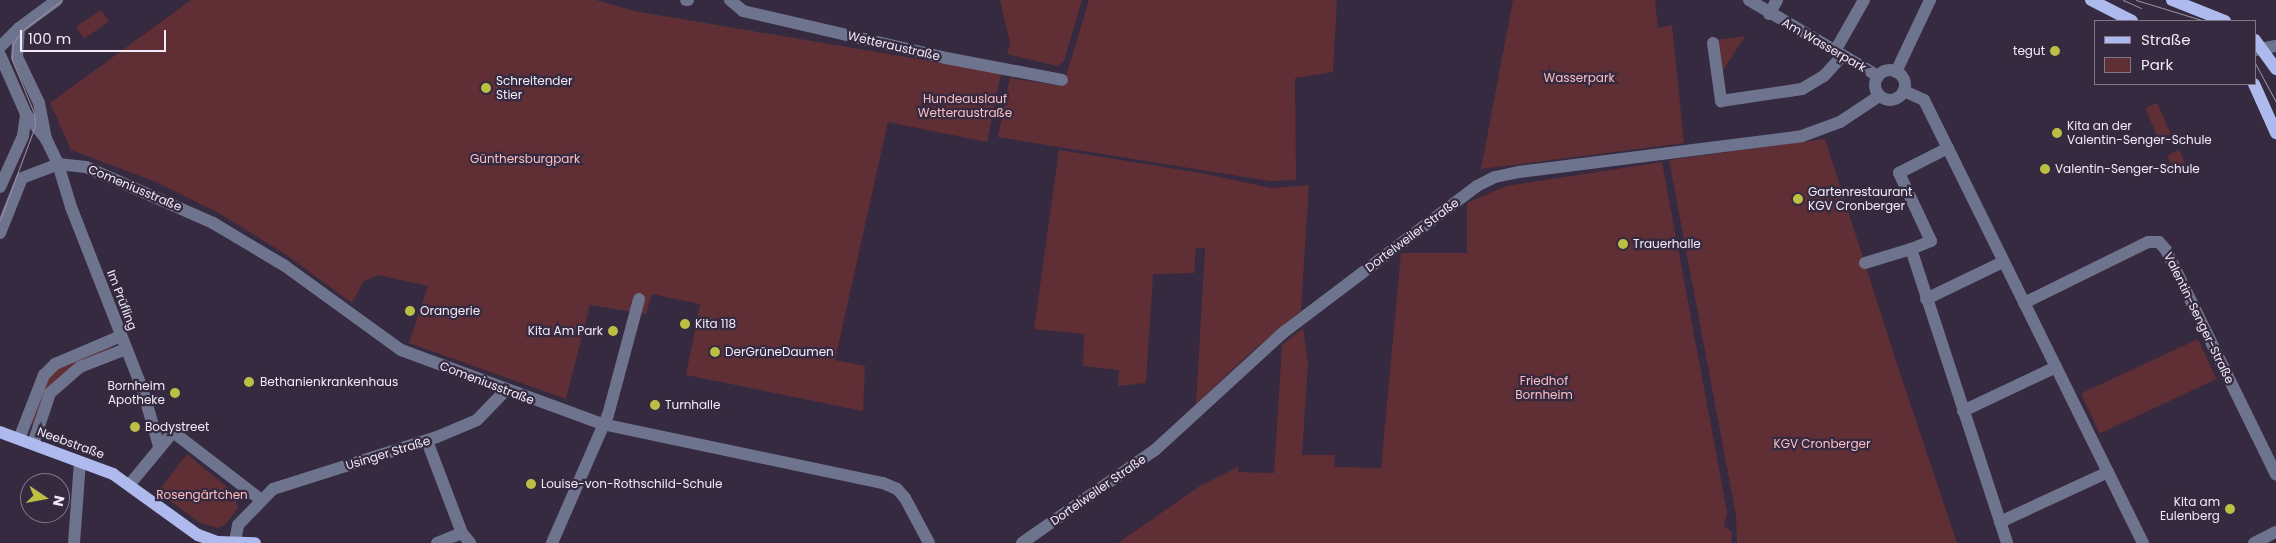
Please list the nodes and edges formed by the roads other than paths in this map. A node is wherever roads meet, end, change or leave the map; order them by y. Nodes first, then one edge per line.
1 (57, 0) edge
2 (730, 0) edge
3 (1749, 0) edge
4 (1777, 0) edge
5 (1864, 0) edge
6 (1930, 0) edge
7 (2091, 0) edge
8 (2172, 0) edge
9 (1769, 14) junction
10 (2130, 20) edge
11 (2222, 20) edge
12 (19, 28) junction
13 (1713, 43) dead end
14 (2265, 48) edge
15 (3, 52) edge
16 (1839, 53) junction
17 (20, 67) junction
18 (2276, 69) edge
19 (1896, 72) junction
20 (1878, 76) junction
21 (1062, 80) dead end
22 (2254, 85) edge
23 (1904, 91) junction
24 (1879, 96) junction
25 (26, 114) junction
26 (2276, 133) edge
27 (23, 136) junction
28 (46, 139) junction
29 (1948, 148) junction
30 (58, 164) junction
31 (0, 187) edge
32 (0, 233) edge
33 (1911, 249) junction
34 (2003, 262) junction
35 (1865, 263) dead end
36 (639, 299) dead end
37 (1926, 299) junction
38 (2024, 303) junction
39 (121, 336) junction
40 (126, 349) junction
41 (2056, 367) junction
42 (504, 390) junction
43 (1963, 411) junction
44 (602, 424) junction
45 (0, 432) edge
46 (19, 439) junction
47 (427, 441) junction
48 (33, 444) junction
49 (159, 446) junction
50 (80, 462) junction
51 (2108, 472) junction
52 (2276, 475) edge
53 (130, 484) junction
54 (260, 499) junction
55 (2000, 522) junction
56 (2276, 532) edge
57 (462, 533) junction
58 (235, 541) junction
59 (216, 542) edge
60 (74, 543) edge
61 (255, 543) edge
62 (437, 543) edge
63 (470, 543) edge
64 (552, 543) edge
65 (929, 543) edge
66 (1022, 543) edge
67 (2007, 543) edge
68 (2143, 543) edge
69 (2254, 543) edge

1 - 12 street
2 - 21 street, Wetteraustraße
3 - 9 street, Am Wasserpark
4 - 9 street, Am Wasserpark
5 - 16 street
6 - 19 street
7 - 10 main road
8 - 11 main road
9 - 16 street, Am Wasserpark
12 - 15 street
12 - 17 street
13 - 16 street
14 - 18 main road
15 - 17 street
15 - 25 street
16 - 20 street, Am Wasserpark
17 - 28 street
19 - 20 street
19 - 23 street
20 - 24 street
22 - 26 main road
23 - 24 street
23 - 29 street
24 - 66 street, Dortelweiler Straße
25 - 27 street
25 - 28 street
27 - 28 street
27 - 31 street
28 - 30 street, Im Prüfling
29 - 33 street
29 - 34 street
30 - 32 street
30 - 39 street, Im Prüfling
30 - 42 street, Comeniusstraße
33 - 35 street
33 - 37 street
34 - 37 street
34 - 38 street
36 - 44 street
37 - 43 street
38 - 41 street
38 - 52 street, Valentin-Senger-Straße
39 - 40 street, Im Prüfling
39 - 46 street
40 - 48 street
40 - 49 street, Im Prüfling
41 - 43 street
41 - 51 street
42 - 44 street, Comeniusstraße
42 - 47 street, Usinger Straße
43 - 55 street
44 - 64 street
44 - 65 street, Comeniusstraße
45 - 46 main road, Neebstraße
46 - 48 main road, Neebstraße
47 - 54 street, Usinger Straße
47 - 57 street
48 - 50 main road, Neebstraße
49 - 53 street
49 - 54 street
50 - 53 main road, Neebstraße
50 - 60 street
51 - 55 street
51 - 68 street
53 - 59 main road
54 - 58 street
55 - 67 street
56 - 69 street
57 - 62 street
57 - 63 street
58 - 59 main road
58 - 61 main road

